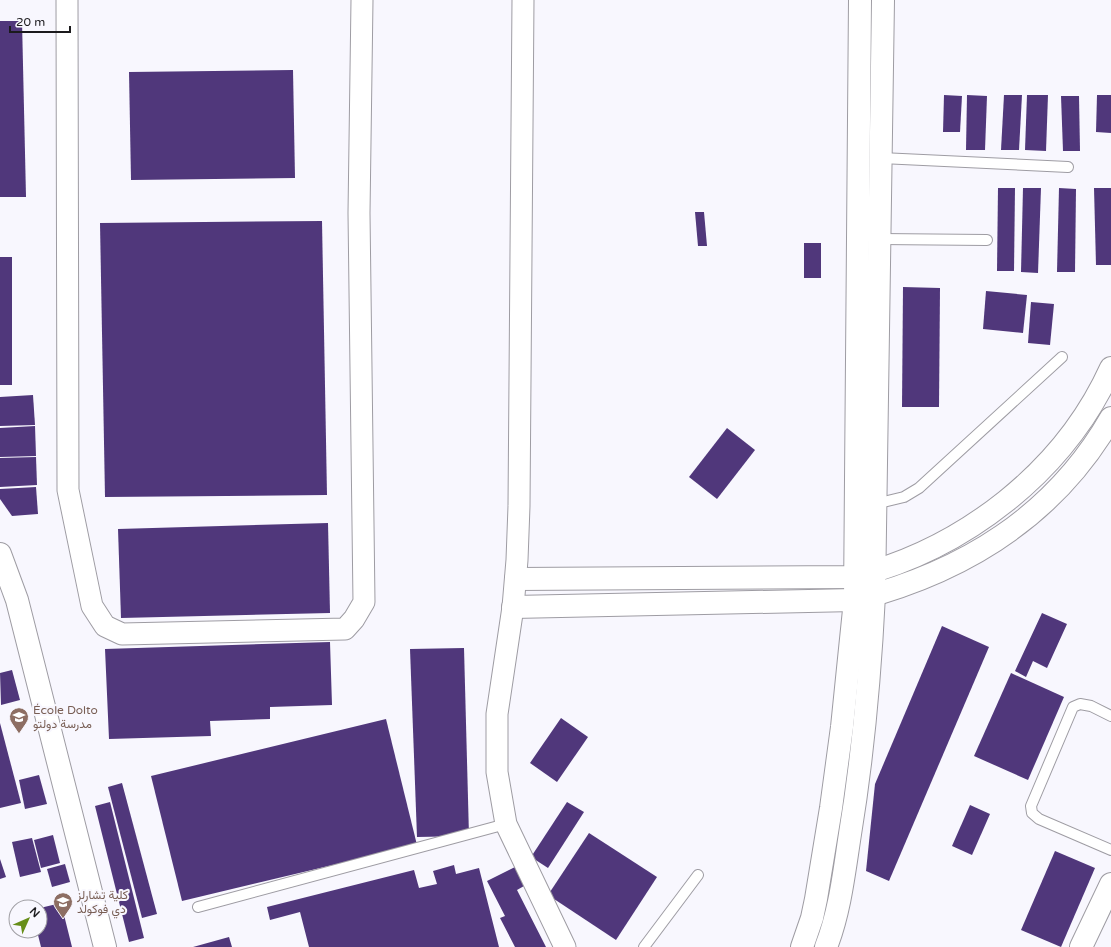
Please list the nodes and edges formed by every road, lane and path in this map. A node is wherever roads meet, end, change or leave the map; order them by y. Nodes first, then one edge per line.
1 (67, 0) edge
2 (362, 0) edge
3 (523, 0) edge
4 (860, 0) edge
5 (883, 0) edge
6 (881, 158) junction
7 (1068, 167) dead end
8 (880, 239) junction
9 (986, 240) dead end
10 (1062, 357) dead end
11 (1111, 368) edge
12 (1104, 396) edge
13 (1111, 418) edge
14 (875, 504) junction
15 (0, 554) edge
16 (864, 575) junction
17 (516, 580) junction
18 (865, 598) junction
19 (513, 607) junction
20 (1111, 716) edge
21 (506, 824) junction
22 (1111, 850) edge
23 (698, 875) dead end
24 (1111, 884) edge
25 (198, 907) dead end
26 (106, 947) edge
27 (565, 947) edge
28 (644, 947) edge
29 (802, 947) edge
30 (826, 947) edge
31 (1081, 947) edge

1 - 2 street
3 - 17 street
4 - 16 street
5 - 6 street
6 - 7 lane
6 - 8 street
8 - 9 lane
8 - 14 street
10 - 14 lane
11 - 12 street
12 - 16 street
13 - 18 street
14 - 16 street
15 - 26 street
16 - 17 street
16 - 18 street
17 - 19 street
18 - 19 street
18 - 29 street
18 - 30 street
19 - 21 street
20 - 22 lane
21 - 25 lane
21 - 27 street
23 - 28 lane
24 - 31 street

